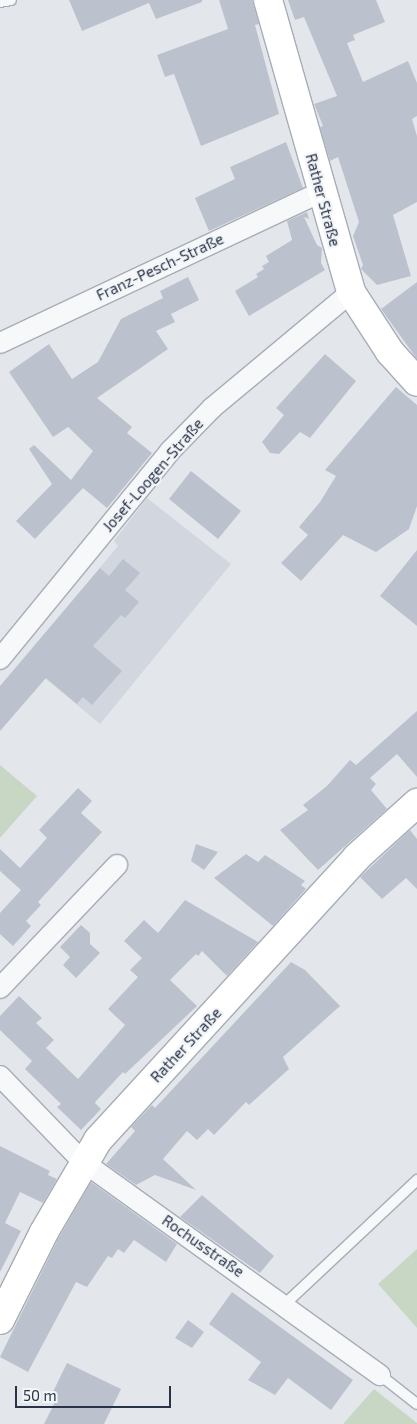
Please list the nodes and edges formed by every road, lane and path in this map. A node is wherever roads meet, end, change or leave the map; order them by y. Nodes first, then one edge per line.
1 (10, 0) edge
2 (268, 0) edge
3 (0, 2) edge
4 (321, 192) junction
5 (351, 292) junction
6 (0, 343) edge
7 (417, 382) edge
8 (0, 659) edge
9 (417, 802) edge
10 (117, 865) dead end
11 (0, 988) edge
12 (0, 1076) edge
13 (82, 1161) junction
14 (417, 1180) edge
15 (284, 1305) junction
16 (0, 1320) edge
17 (380, 1375) joint
18 (417, 1404) edge

1 - 3 lane
2 - 4 main road, Rather Straße
4 - 5 main road, Rather Straße
4 - 6 street, Franz-Pesch-Straße
5 - 7 main road, Rather Straße
5 - 8 street, Josef-Loogen-Straße
9 - 13 main road, Rather Straße
10 - 11 street
12 - 13 street, Rochusstraße
13 - 15 street, Rochusstraße
13 - 16 main road, Rather Straße
14 - 15 lane
15 - 17 street, Rochusstraße
17 - 18 lane, Rochusstraße

